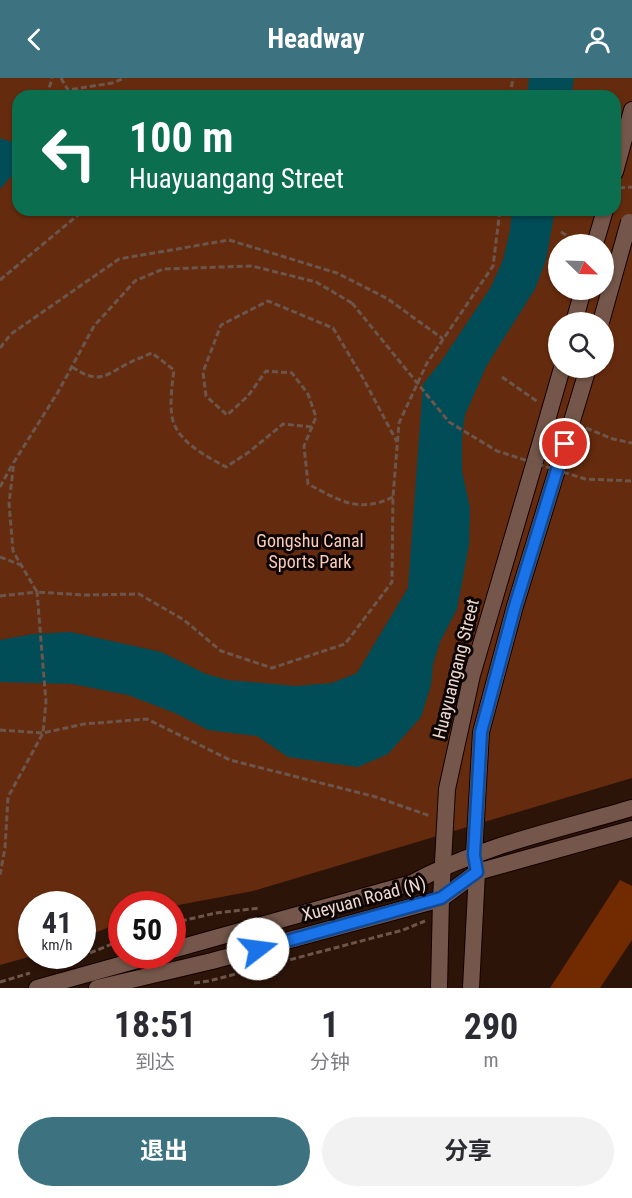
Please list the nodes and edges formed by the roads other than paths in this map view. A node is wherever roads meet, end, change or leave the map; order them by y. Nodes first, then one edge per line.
1 (632, 110) edge
2 (621, 150) edge
3 (603, 216) edge
4 (631, 218) edge
5 (598, 234) edge
6 (604, 312) edge
7 (558, 378) edge
8 (585, 378) edge
9 (632, 808) edge
10 (632, 829) edge
11 (474, 855) junction
12 (442, 867) junction
13 (477, 872) junction
14 (441, 898) junction
15 (186, 946) edge
16 (108, 965) edge
17 (34, 980) edge
18 (98, 988) edge
19 (439, 988) edge
20 (471, 988) edge

1 - 2 street
3 - 5 street
4 - 6 street, bridge
7 - 12 street, Huayuangang Street, bridge
8 - 11 street, bridge
9 - 11 street, Xueyuan Road (N)
10 - 13 street, Xueyuan Road (N)
11 - 12 street, Xueyuan Road (N)
11 - 13 street
12 - 14 street, Huayuangang Street
12 - 15 street, Xueyuan Road (N)
13 - 14 street, Xueyuan Road (N)
13 - 20 street
14 - 18 street, Xueyuan Road (N)
14 - 19 street, Huayuangang Street
16 - 17 street

